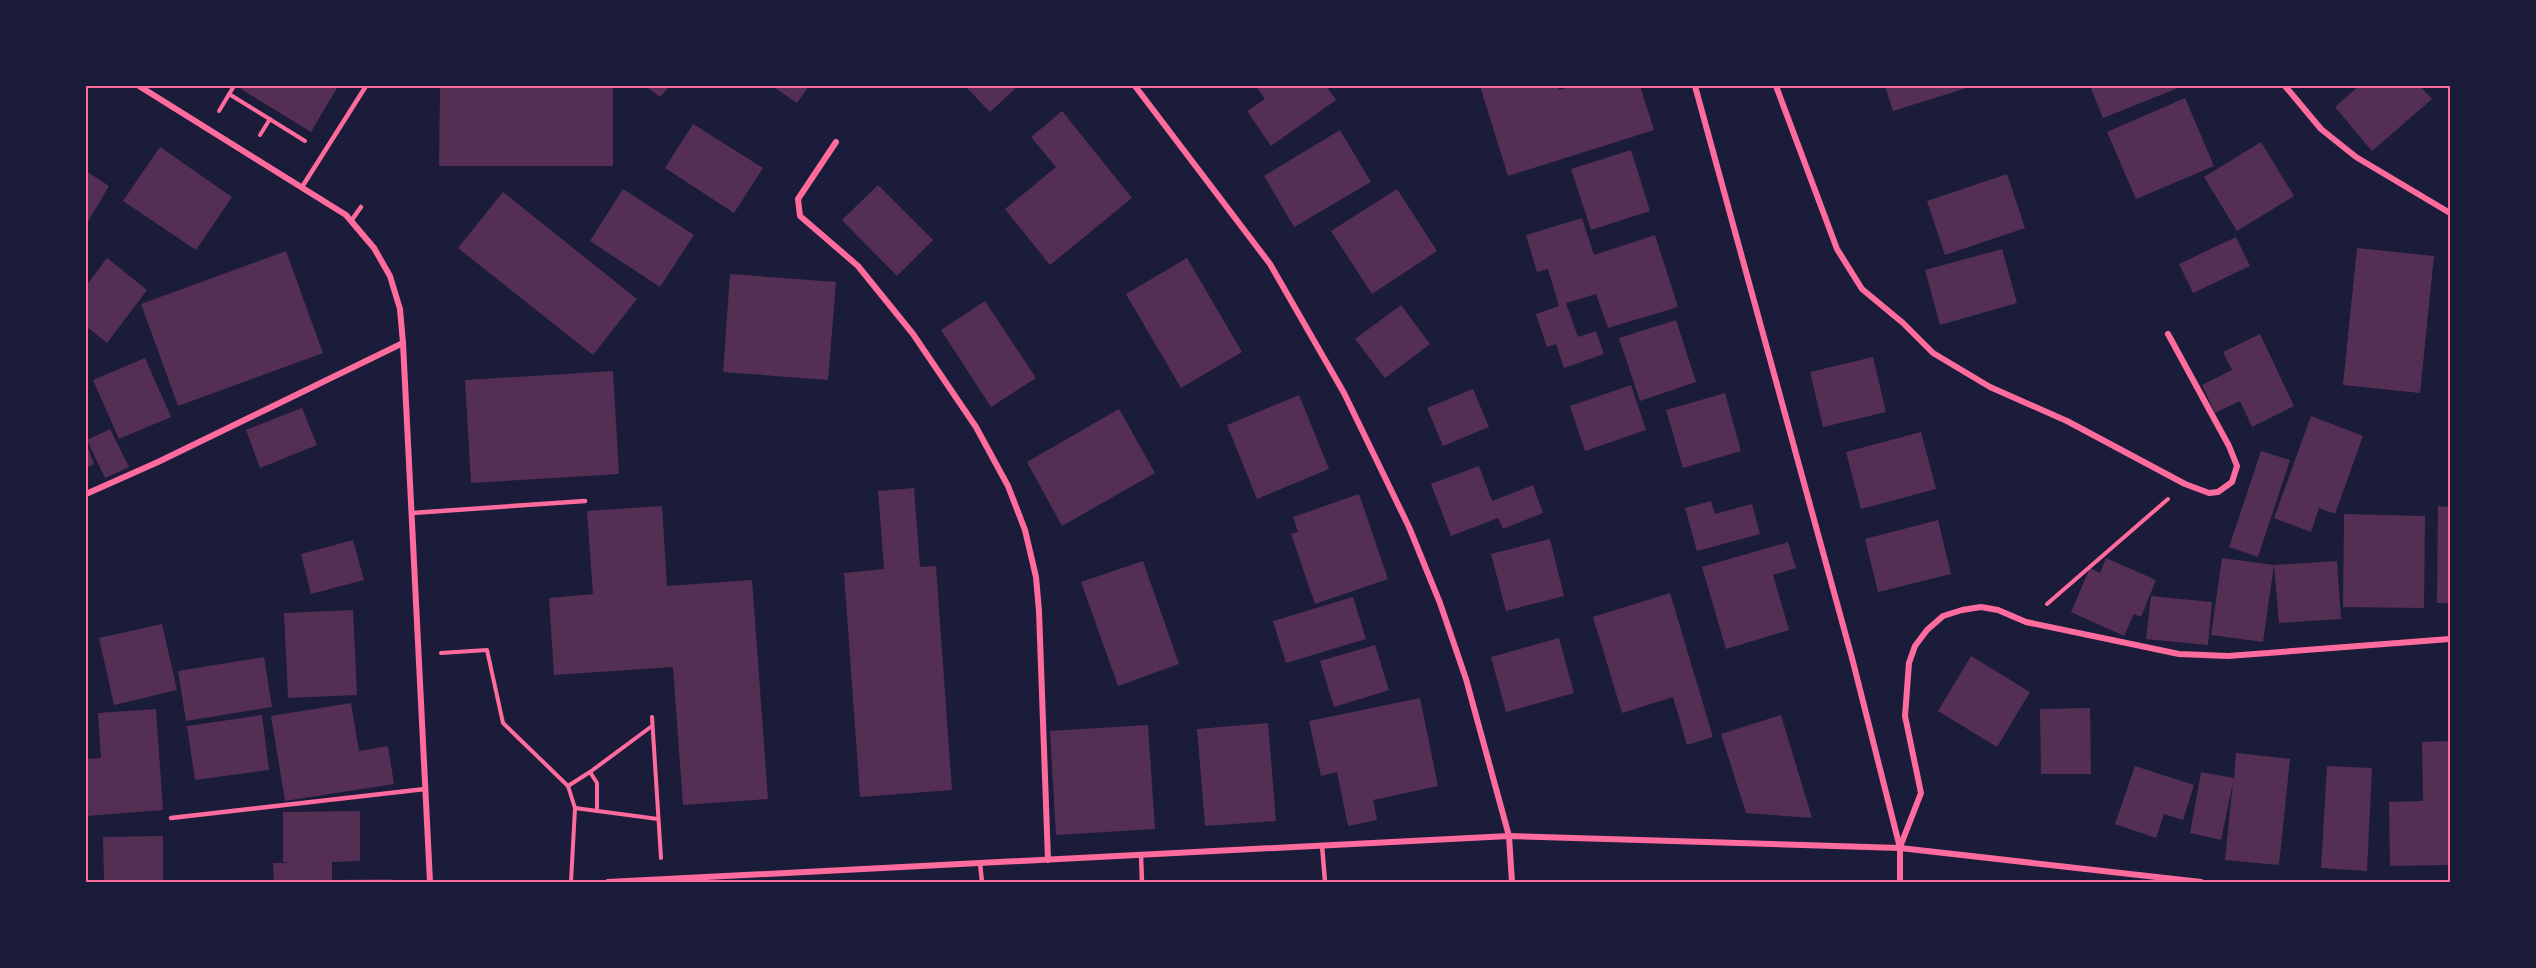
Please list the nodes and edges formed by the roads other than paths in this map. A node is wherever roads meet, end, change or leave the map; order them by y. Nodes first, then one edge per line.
1 (139, 86) edge
2 (366, 86) edge
3 (1136, 86) edge
4 (1695, 86) edge
5 (1776, 86) edge
6 (2285, 86) edge
7 (836, 142) dead end
8 (302, 187) junction
9 (361, 207) dead end
10 (2451, 213) edge
11 (351, 221) junction
12 (2168, 334) dead end
13 (403, 343) junction
14 (86, 494) edge
15 (585, 501) dead end
16 (412, 513) junction
17 (2451, 639) edge
18 (426, 789) junction
19 (171, 818) dead end
20 (1509, 836) junction
21 (1323, 846) junction
22 (1900, 848) junction
23 (1141, 855) junction
24 (1048, 860) junction
25 (980, 863) junction
26 (705, 880) edge
27 (430, 882) edge
28 (608, 882) edge
29 (982, 882) edge
30 (1142, 882) edge
31 (1324, 882) edge
32 (1512, 882) edge
33 (1900, 882) edge
34 (2201, 882) edge

1 - 8 street
2 - 8 lane
3 - 20 street
4 - 22 street
5 - 12 street
6 - 10 street
7 - 24 street
8 - 11 street
9 - 11 lane
11 - 13 street
13 - 14 street
13 - 16 street
15 - 16 lane
16 - 18 street
17 - 22 street
18 - 19 lane
18 - 27 street
20 - 21 street
20 - 22 street
20 - 32 street
21 - 23 street
21 - 31 lane
22 - 33 street
22 - 34 street
23 - 24 street
23 - 30 lane
24 - 25 street
25 - 26 street
25 - 29 lane
26 - 28 street

